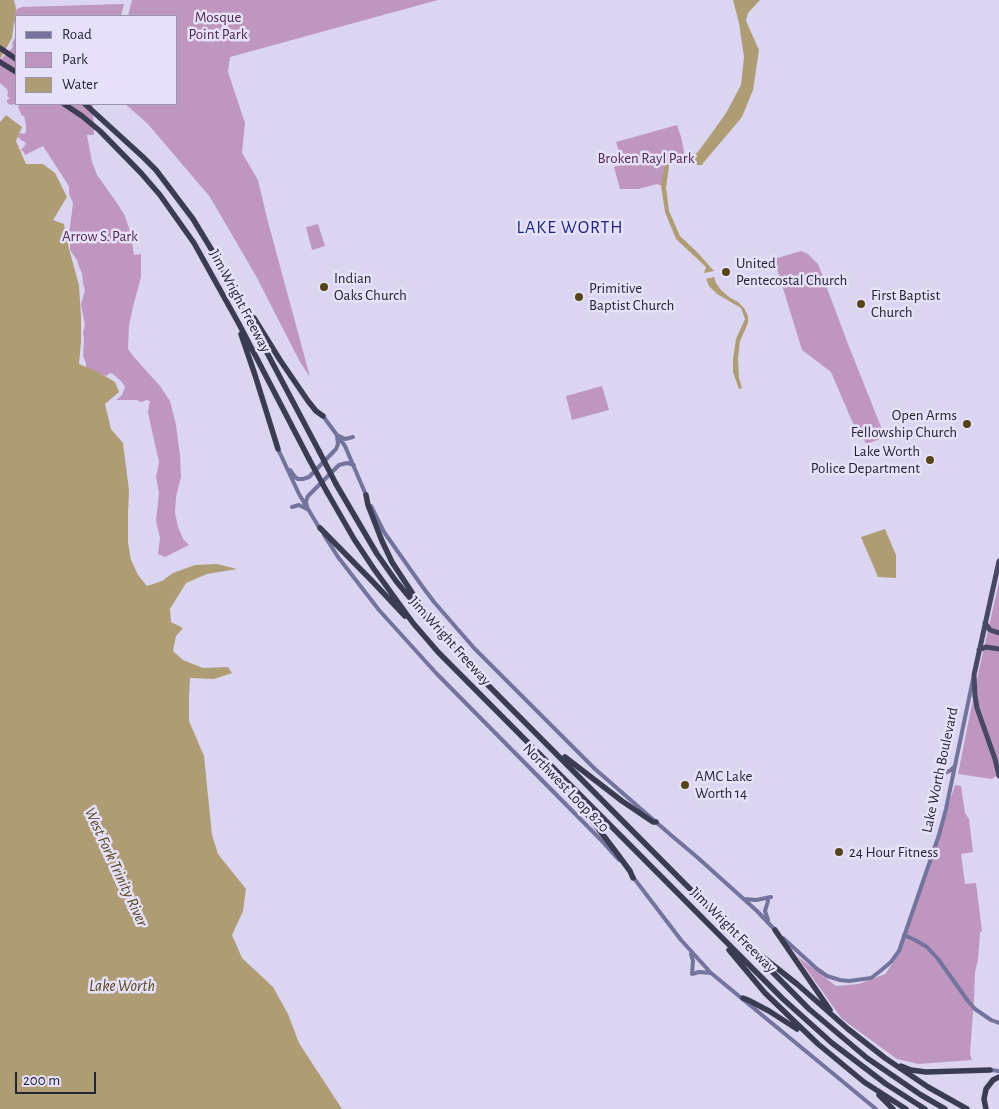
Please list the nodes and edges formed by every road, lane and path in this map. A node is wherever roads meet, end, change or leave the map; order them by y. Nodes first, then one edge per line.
1 (0, 48) edge
2 (15, 58) edge
3 (0, 62) edge
4 (15, 71) edge
5 (65, 105) edge
6 (86, 105) edge
7 (246, 313) junction
8 (239, 324) junction
9 (323, 416) joint
10 (337, 435) junction
11 (353, 437) dead end
12 (278, 449) joint
13 (354, 465) junction
14 (286, 467) junction
15 (366, 495) junction
16 (292, 507) dead end
17 (307, 509) junction
18 (320, 528) junction
19 (999, 561) edge
20 (985, 622) junction
21 (413, 623) junction
22 (430, 623) junction
23 (999, 633) edge
24 (999, 649) edge
25 (979, 650) junction
26 (974, 674) junction
27 (518, 714) junction
28 (531, 745) junction
29 (955, 766) junction
30 (945, 773) dead end
31 (999, 776) edge
32 (656, 822) junction
33 (633, 878) junction
34 (744, 899) junction
35 (690, 905) junction
36 (774, 929) junction
37 (904, 935) junction
38 (747, 946) junction
39 (691, 952) junction
40 (711, 973) junction
41 (743, 998) junction
42 (834, 1018) junction
43 (999, 1022) edge
44 (818, 1044) junction
45 (888, 1060) junction
46 (990, 1070) joint
47 (999, 1070) edge
48 (999, 1077) edge
49 (873, 1088) junction
50 (876, 1109) edge
51 (893, 1109) edge
52 (906, 1109) edge
53 (925, 1109) edge
54 (945, 1109) edge
55 (967, 1109) edge
56 (986, 1109) edge

1 - 2 highway
3 - 4 highway
5 - 8 highway, Jim Wright Freeway
6 - 7 highway, Jim Wright Freeway
7 - 9 highway
7 - 22 highway, Jim Wright Freeway, bridge
8 - 12 highway
8 - 21 highway, Jim Wright Freeway, bridge
9 - 10 main road
10 - 11 main road
10 - 13 main road
10 - 14 main road
12 - 14 main road, Northwest Loop 820
13 - 15 main road
13 - 17 main road
14 - 17 main road, Northwest Loop 820
15 - 22 highway
15 - 32 main road
16 - 17 main road
17 - 18 main road, Northwest Loop 820
18 - 21 highway
18 - 33 main road, Northwest Loop 820
19 - 20 highway, Lake Worth Boulevard
20 - 23 highway
20 - 25 highway, Lake Worth Boulevard
21 - 28 highway, Jim Wright Freeway
22 - 27 highway, Jim Wright Freeway
24 - 25 highway
25 - 26 highway, Lake Worth Boulevard
26 - 29 main road, Lake Worth Boulevard
26 - 31 highway, Lake Worth Boulevard
27 - 32 highway
27 - 38 highway, Jim Wright Freeway
28 - 33 highway
28 - 35 highway, Jim Wright Freeway
29 - 30 main road
29 - 37 main road, Lake Worth Boulevard
32 - 34 main road
33 - 39 main road, Northwest Loop 820
34 - 36 main road
34 - 36 main road
35 - 44 highway
35 - 53 highway, Jim Wright Freeway
36 - 37 main road, Lake Worth Boulevard
36 - 42 highway
37 - 43 main road
38 - 42 highway
38 - 54 highway, Jim Wright Freeway
39 - 40 main road, Northwest Loop 820
39 - 40 main road
40 - 41 main road, Northwest Loop 820
41 - 44 highway
41 - 50 main road, Northwest Loop 820
42 - 45 highway
44 - 49 highway
45 - 46 highway
45 - 55 highway
46 - 47 main road
48 - 56 highway
49 - 51 highway
49 - 52 highway

